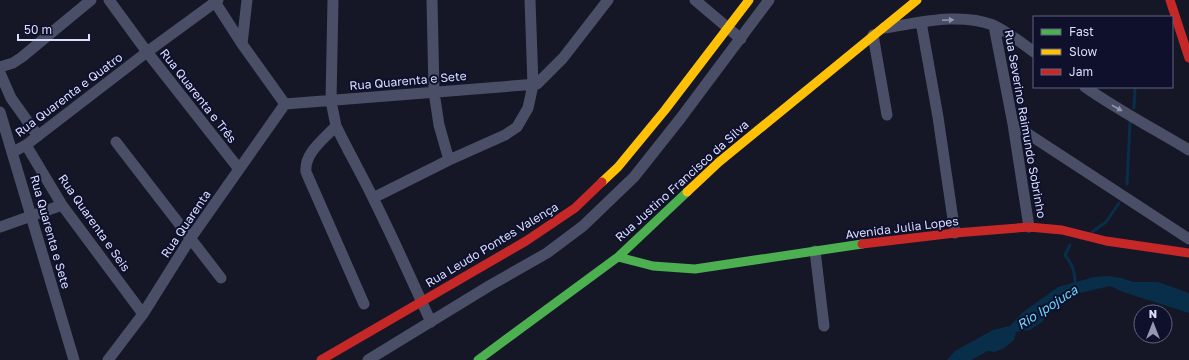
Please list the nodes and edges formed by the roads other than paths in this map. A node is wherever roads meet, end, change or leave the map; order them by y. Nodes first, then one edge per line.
1 (91, 0) edge
2 (108, 0) edge
3 (247, 0) edge
4 (333, 0) edge
5 (432, 0) edge
6 (530, 0) edge
7 (608, 0) edge
8 (695, 0) edge
9 (749, 0) edge
10 (770, 0) edge
11 (917, 0) edge
12 (1170, 0) edge
13 (216, 1) edge
14 (921, 22) junction
15 (994, 26) junction
16 (728, 28) junction
17 (877, 32) junction
18 (741, 39) junction
19 (242, 44) junction
20 (1033, 51) edge
21 (147, 52) junction
22 (1189, 58) edge
23 (0, 67) edge
24 (0, 73) edge
25 (533, 85) junction
26 (1086, 88) edge
27 (434, 92) junction
28 (331, 101) junction
29 (285, 104) junction
30 (0, 112) edge
31 (887, 115) dead end
32 (1013, 124) junction
33 (336, 126) junction
34 (38, 136) junction
35 (116, 142) dead end
36 (26, 145) junction
37 (1189, 150) edge
38 (13, 152) junction
39 (449, 160) junction
40 (240, 169) junction
41 (373, 198) junction
42 (62, 205) junction
43 (32, 216) junction
44 (0, 227) edge
45 (1029, 227) junction
46 (955, 233) junction
47 (190, 238) junction
48 (1189, 239) edge
49 (814, 251) junction
50 (1189, 253) edge
51 (618, 257) junction
52 (221, 278) dead end
53 (421, 302) junction
54 (364, 304) dead end
55 (144, 314) junction
56 (430, 322) junction
57 (824, 326) dead end
58 (74, 360) edge
59 (108, 360) edge
60 (321, 360) edge
61 (368, 360) edge
62 (478, 360) edge

1 - 23 street
2 - 21 street, Rua Quarenta e Três
3 - 19 street
4 - 28 street
5 - 27 street
6 - 25 street
7 - 25 street
8 - 16 street
9 - 16 street, Rua Leudo Pontes Valença
10 - 18 street
11 - 17 street, Rua Justino Francisco da Silva
12 - 22 street
13 - 19 street
13 - 21 street, Rua Quarenta e Quatro
14 -> 15 street
14 - 17 street
14 - 46 street
15 - 20 street
15 - 32 street, Rua Severino Raimundo Sobrinho
16 - 18 street
16 - 53 street, Rua Leudo Pontes Valença
17 - 31 street
17 - 51 street, Rua Justino Francisco da Silva
18 - 56 street
19 - 29 street
21 - 34 street, Rua Quarenta e Quatro
21 - 40 street, Rua Quarenta e Três
24 - 34 street
25 - 27 street, Rua Quarenta e Sete
25 - 39 street
26 -> 37 street
27 - 28 street, Rua Quarenta e Sete
27 - 39 street
28 - 29 street, Rua Quarenta e Sete
28 - 33 street
29 - 40 street, Rua Quarenta
30 - 38 street, Rua Quarenta e Sete
32 - 45 street, Rua Severino Raimundo Sobrinho
32 - 48 street
33 - 41 street
33 - 54 street
34 - 36 street, Rua Quarenta e Quatro
35 - 47 street
36 - 38 street, Rua Quarenta e Quatro
36 - 42 street, Rua Quarenta e Seis
38 - 43 street, Rua Quarenta e Sete
39 - 41 street
40 - 47 street, Rua Quarenta
41 - 53 street
42 - 43 street
42 - 55 street, Rua Quarenta e Seis
43 - 44 street
43 - 58 street, Rua Quarenta e Sete
45 - 46 street, Avenida Julia Lopes
45 - 50 street, Avenida Julia Lopes
46 - 49 street, Avenida Julia Lopes
47 - 52 street
47 - 55 street, Rua Quarenta
49 - 51 street, Avenida Julia Lopes
49 - 57 street
51 - 62 street, Rua Justino Francisco da Silva
53 - 56 street
53 - 60 street, Rua Leudo Pontes Valença
55 - 59 street, Rua Quarenta
56 - 61 street

